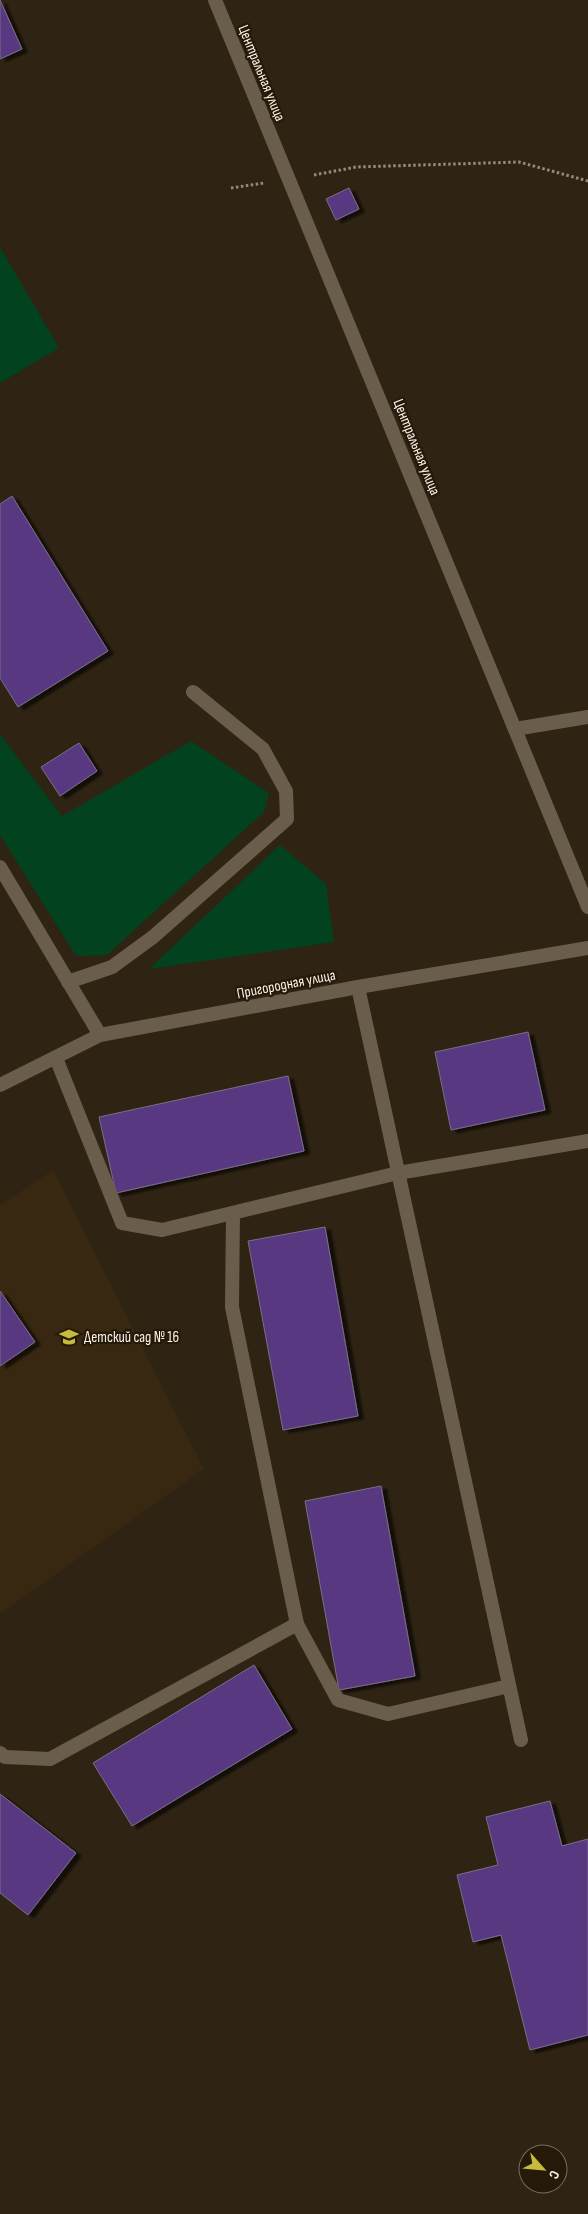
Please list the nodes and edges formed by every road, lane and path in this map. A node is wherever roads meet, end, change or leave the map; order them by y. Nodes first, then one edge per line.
1 (215, 0) edge
2 (288, 179) junction
3 (588, 181) edge
4 (232, 188) dead end
5 (193, 692) dead end
6 (588, 717) edge
7 (515, 729) junction
8 (0, 867) edge
9 (588, 907) edge
10 (588, 948) edge
11 (68, 982) junction
12 (358, 987) junction
13 (100, 1036) junction
14 (56, 1058) junction
15 (0, 1085) edge
16 (588, 1141) edge
17 (398, 1173) junction
18 (233, 1213) junction
19 (297, 1624) junction
20 (509, 1686) junction
21 (521, 1740) dead end
22 (0, 1753) edge

1 - 2 street, Центральная улица
2 - 3 path
2 - 4 path
2 - 7 street, Центральная улица
5 - 11 street
6 - 7 street
7 - 9 street, Центральная улица
8 - 11 street
10 - 12 street, Пригородная улица
11 - 13 street
12 - 13 street, Пригородная улица
12 - 17 street
13 - 14 street, Пригородная улица
14 - 15 street, Пригородная улица
14 - 18 street
16 - 17 street
17 - 18 street
17 - 20 street
18 - 19 street
19 - 20 street
19 - 22 street
20 - 21 street

